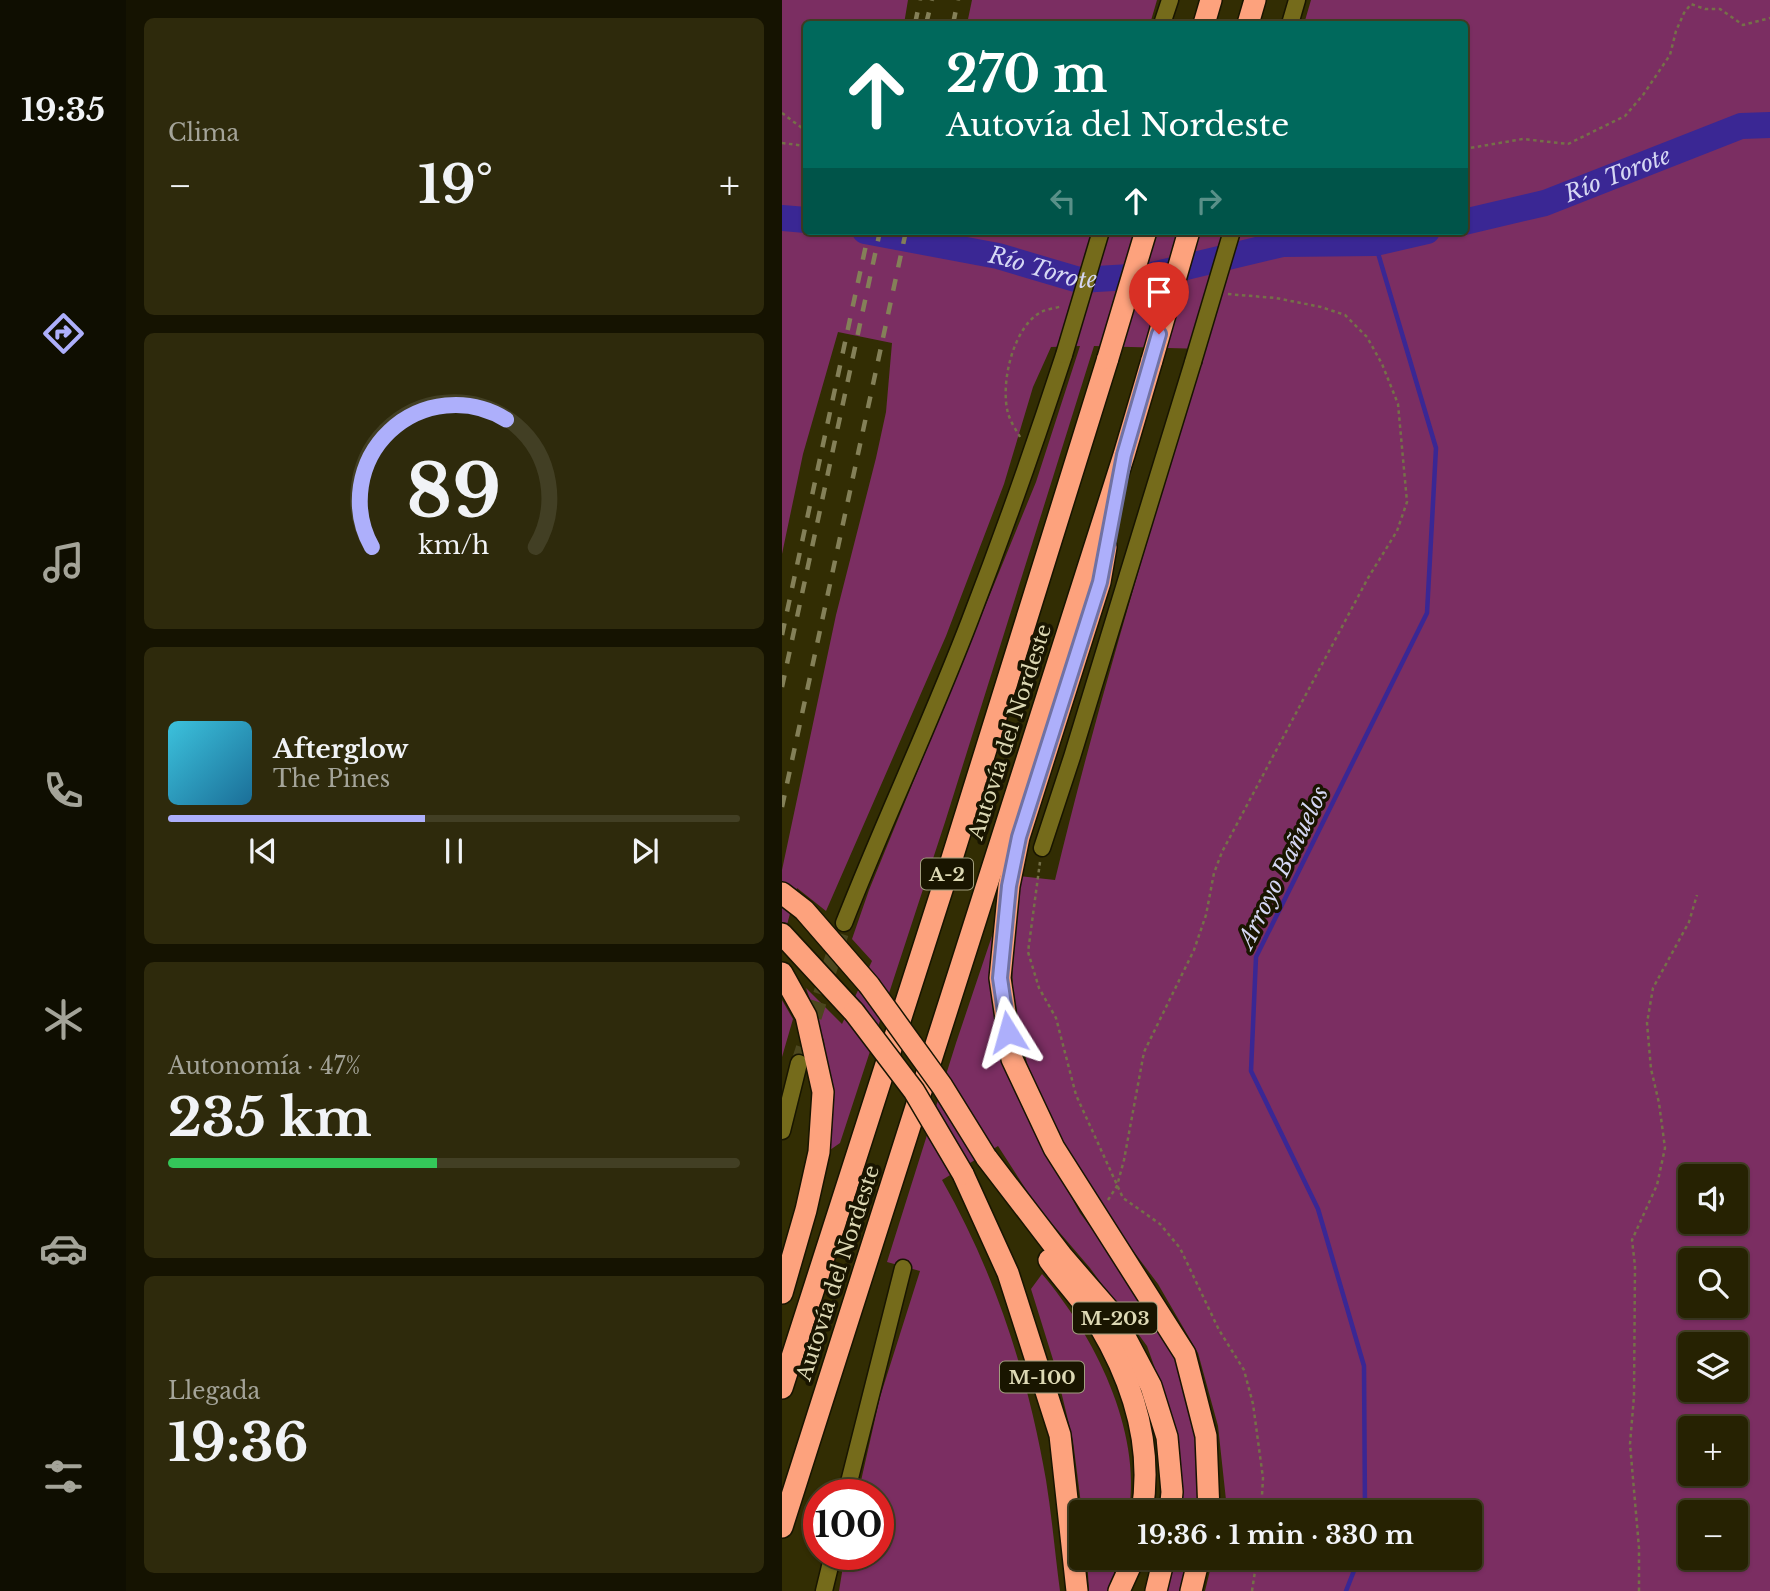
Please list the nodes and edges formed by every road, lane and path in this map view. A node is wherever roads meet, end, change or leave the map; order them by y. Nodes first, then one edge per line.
1 (1170, 0) edge
2 (1211, 0) edge
3 (1254, 0) edge
4 (1297, 0) edge
5 (1770, 18) edge
6 (1163, 21) edge
7 (1205, 21) edge
8 (1249, 21) edge
9 (1291, 21) edge
10 (782, 113) edge
11 (803, 129) edge
12 (782, 143) edge
13 (803, 146) edge
14 (1468, 148) edge
15 (1100, 235) edge
16 (1145, 235) edge
17 (1189, 235) edge
18 (1231, 235) edge
19 (1276, 298) dead end
20 (1124, 455) junction
21 (1042, 848) joint
22 (782, 893) edge
23 (1697, 895) dead end
24 (844, 923) tunnel mouth
25 (785, 937) edge
26 (782, 973) edge
27 (799, 1063) tunnel mouth
28 (782, 1131) edge
29 (987, 1157) junction
30 (1117, 1186) junction
31 (1097, 1217) junction
32 (903, 1268) dead end
33 (782, 1293) edge
34 (782, 1388) edge
35 (850, 1479) edge
36 (1144, 1500) edge
37 (1171, 1500) edge
38 (1209, 1500) edge
39 (1262, 1500) edge
40 (782, 1527) edge
41 (830, 1570) edge
42 (1128, 1570) edge
43 (1161, 1570) edge
44 (1196, 1570) edge
45 (1255, 1570) edge
46 (825, 1591) edge
47 (1077, 1591) edge
48 (1119, 1591) edge
49 (1156, 1591) edge
50 (1191, 1591) edge
51 (1252, 1591) edge
52 (1639, 1591) edge

1 - 6 street
2 - 7 highway
3 - 8 highway
4 - 9 street
5 - 14 path
10 - 11 path
12 - 13 path
15 - 24 street, bridge
16 - 34 highway, Autovía del Nordeste / A-2, bridge
17 - 20 highway, Autovía del Nordeste / A-2, bridge
18 - 21 street, bridge
19 - 30 path
20 - 31 highway, A-2
20 - 40 highway, Autovía del Nordeste / A-2
21 - 30 path
22 - 29 highway, M-203, bridge
23 - 52 path
25 - 47 highway, M-100, bridge
26 - 33 highway
27 - 28 street
29 - 36 highway
29 - 37 highway, M-203
30 - 31 path
30 - 39 path
31 - 38 highway, A-2
32 - 35 street
41 - 46 street
42 - 48 highway
43 - 49 highway
44 - 50 highway
45 - 51 path

